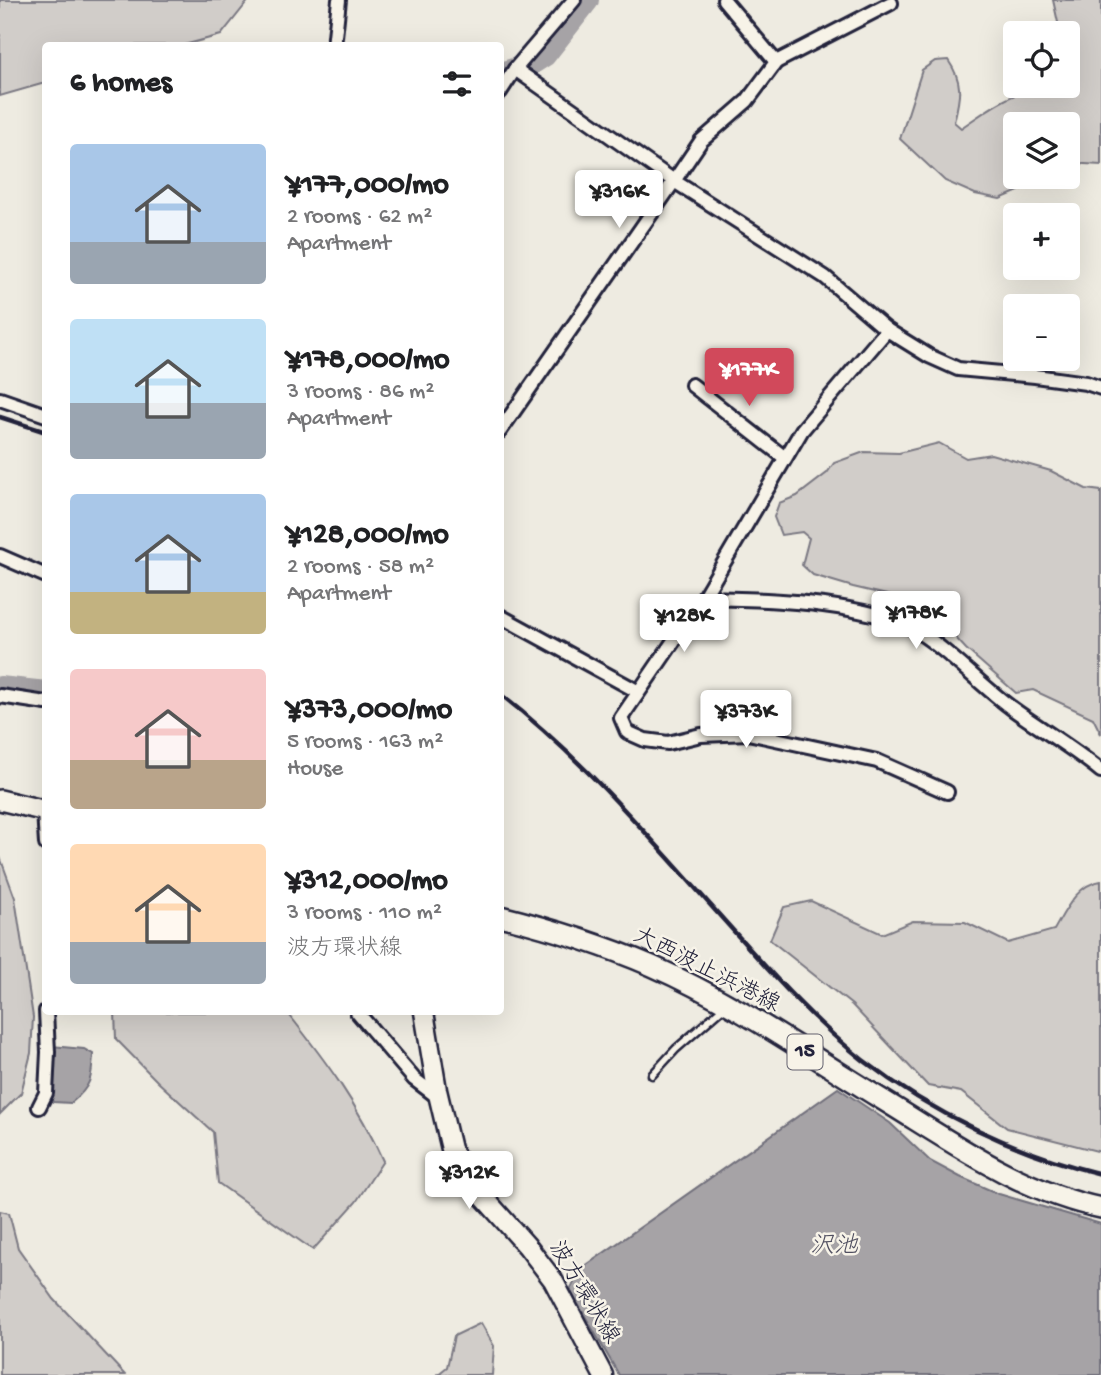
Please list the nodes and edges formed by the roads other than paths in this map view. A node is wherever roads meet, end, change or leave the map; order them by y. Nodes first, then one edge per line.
1 (339, 0) edge
2 (574, 0) edge
3 (724, 0) edge
4 (891, 3) dead end
5 (334, 42) edge
6 (776, 62) junction
7 (515, 69) junction
8 (504, 86) edge
9 (674, 181) junction
10 (887, 330) junction
11 (692, 385) dead end
12 (1101, 388) edge
13 (0, 399) edge
14 (42, 414) edge
15 (504, 425) edge
16 (785, 458) junction
17 (0, 556) edge
18 (42, 574) edge
19 (703, 598) junction
20 (504, 618) edge
21 (637, 691) junction
22 (0, 696) edge
23 (42, 703) edge
24 (1101, 771) edge
25 (947, 792) dead end
26 (0, 800) edge
27 (42, 809) edge
28 (504, 917) edge
29 (726, 1005) junction
30 (46, 1015) edge
31 (360, 1015) edge
32 (425, 1015) edge
33 (652, 1075) dead end
34 (439, 1098) junction
35 (39, 1107) dead end
36 (1101, 1208) edge
37 (603, 1375) edge

1 - 5 street
2 - 7 street
3 - 6 street
4 - 6 street
6 - 9 street
7 - 8 street
7 - 9 street
9 - 10 street
9 - 15 street
10 - 12 street
10 - 16 street
11 - 16 street
13 - 14 street
16 - 19 street
17 - 18 street
19 - 21 street
19 - 24 street
20 - 21 street
21 - 25 street
22 - 23 street
26 - 27 main road
28 - 29 main road, 大西波止浜港線 / 15
29 - 33 lane
29 - 36 main road, 大西波止浜港線 / 15
30 - 35 street
31 - 34 street
32 - 34 main road, 波方環状線
34 - 37 main road, 波方環状線

